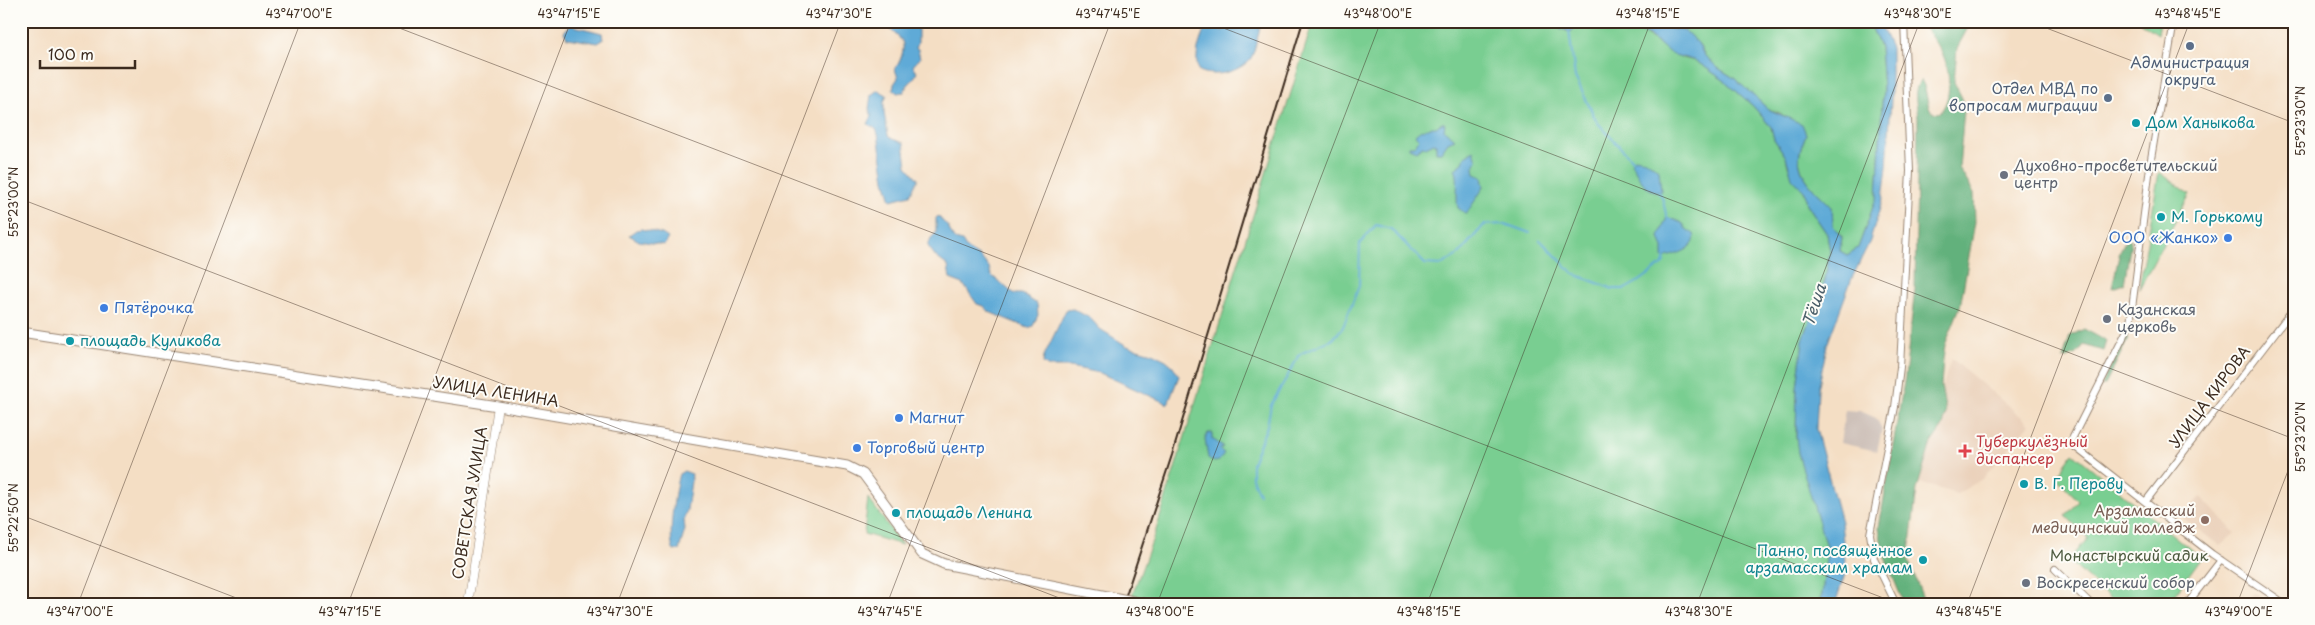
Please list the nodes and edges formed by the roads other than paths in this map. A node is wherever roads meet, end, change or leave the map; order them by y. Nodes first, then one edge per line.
1 (1904, 21) edge
2 (2174, 21) edge
3 (2294, 308) edge
4 (21, 332) edge
5 (498, 406) junction
6 (2146, 502) junction
7 (2220, 560) junction
8 (2055, 569) dead end
9 (468, 604) edge
10 (1148, 604) edge
11 (1896, 604) edge
12 (2091, 604) edge
13 (2187, 604) edge
14 (2285, 604) edge

1 - 11 street
2 - 6 street
3 - 6 street, УЛИЦА КИРОВА
4 - 5 main road, УЛИЦА ЛЕНИНА
5 - 9 main road, СОВЕТСКАЯ УЛИЦА
5 - 10 main road, УЛИЦА ЛЕНИНА, bridge
6 - 7 street
7 - 13 street
7 - 14 street
8 - 12 street

